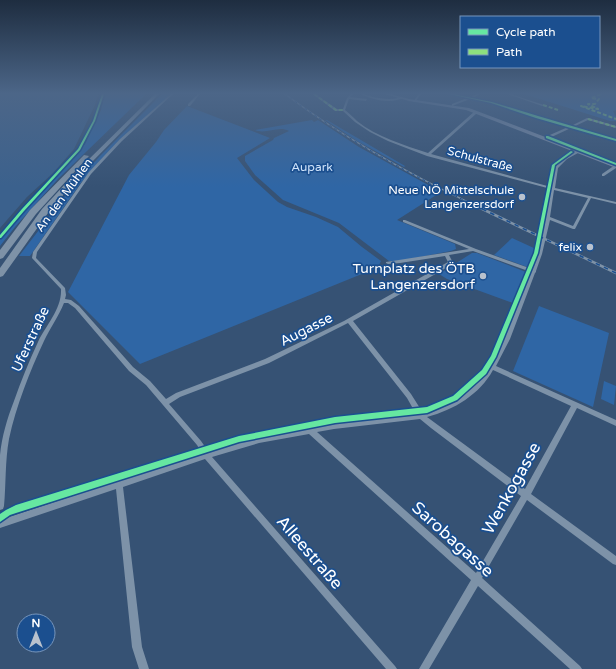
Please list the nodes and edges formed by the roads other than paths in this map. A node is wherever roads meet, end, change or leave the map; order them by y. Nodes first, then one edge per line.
1 (118, 125) edge
2 (126, 125) edge
3 (137, 125) edge
4 (363, 125) edge
5 (461, 125) edge
6 (509, 125) edge
7 (563, 125) edge
8 (573, 125) edge
9 (569, 127) junction
10 (544, 139) junction
11 (616, 140) edge
12 (577, 152) junction
13 (428, 155) junction
14 (616, 166) edge
15 (603, 175) dead end
16 (551, 189) junction
17 (590, 197) junction
18 (616, 203) edge
19 (548, 218) junction
20 (404, 221) dead end
21 (474, 250) junction
22 (447, 255) junction
23 (0, 256) edge
24 (388, 263) dead end
25 (38, 264) joint
26 (534, 272) junction
27 (0, 274) edge
28 (63, 300) junction
29 (349, 320) junction
30 (493, 367) junction
31 (165, 403) junction
32 (575, 405) junction
33 (421, 416) junction
34 (616, 423) edge
35 (310, 430) junction
36 (207, 455) junction
37 (119, 484) junction
38 (526, 495) junction
39 (0, 506) edge
40 (0, 524) edge
41 (616, 560) edge
42 (476, 580) junction
43 (144, 669) edge
44 (392, 669) edge
45 (424, 669) edge
46 (577, 669) edge

1 - 23 highway
2 - 27 highway
3 - 25 street, An den Mühlen
4 - 13 street, Schulstraße
5 - 13 street
6 - 10 main road
7 - 9 street
8 - 9 street
9 - 10 street
9 - 11 street
10 - 12 main road
12 - 14 main road
12 - 16 street
13 - 16 street, Schulstraße
14 - 15 street
16 - 17 street, Schulstraße
16 - 19 street
17 - 18 street, Schulstraße
17 - 19 street
19 - 26 street
20 - 21 street
21 - 22 street
21 - 26 street
22 - 24 street
22 - 29 street, Augasse
25 - 28 street, Uferstraße
26 - 30 street
28 - 31 street, Alleestraße
28 - 39 street, Uferstraße
29 - 31 street, Augasse
29 - 33 street
30 - 32 street
30 - 33 street
31 - 36 street, Alleestraße
32 - 34 street
32 - 38 street, Wenkogasse
33 - 35 street
33 - 38 street
35 - 36 street
35 - 42 street, Sarobagasse
36 - 37 street
36 - 44 street, Alleestraße
37 - 40 street
37 - 43 street
38 - 41 street
38 - 42 street, Wenkogasse
42 - 45 street, Wenkogasse
42 - 46 street, Sarobagasse

